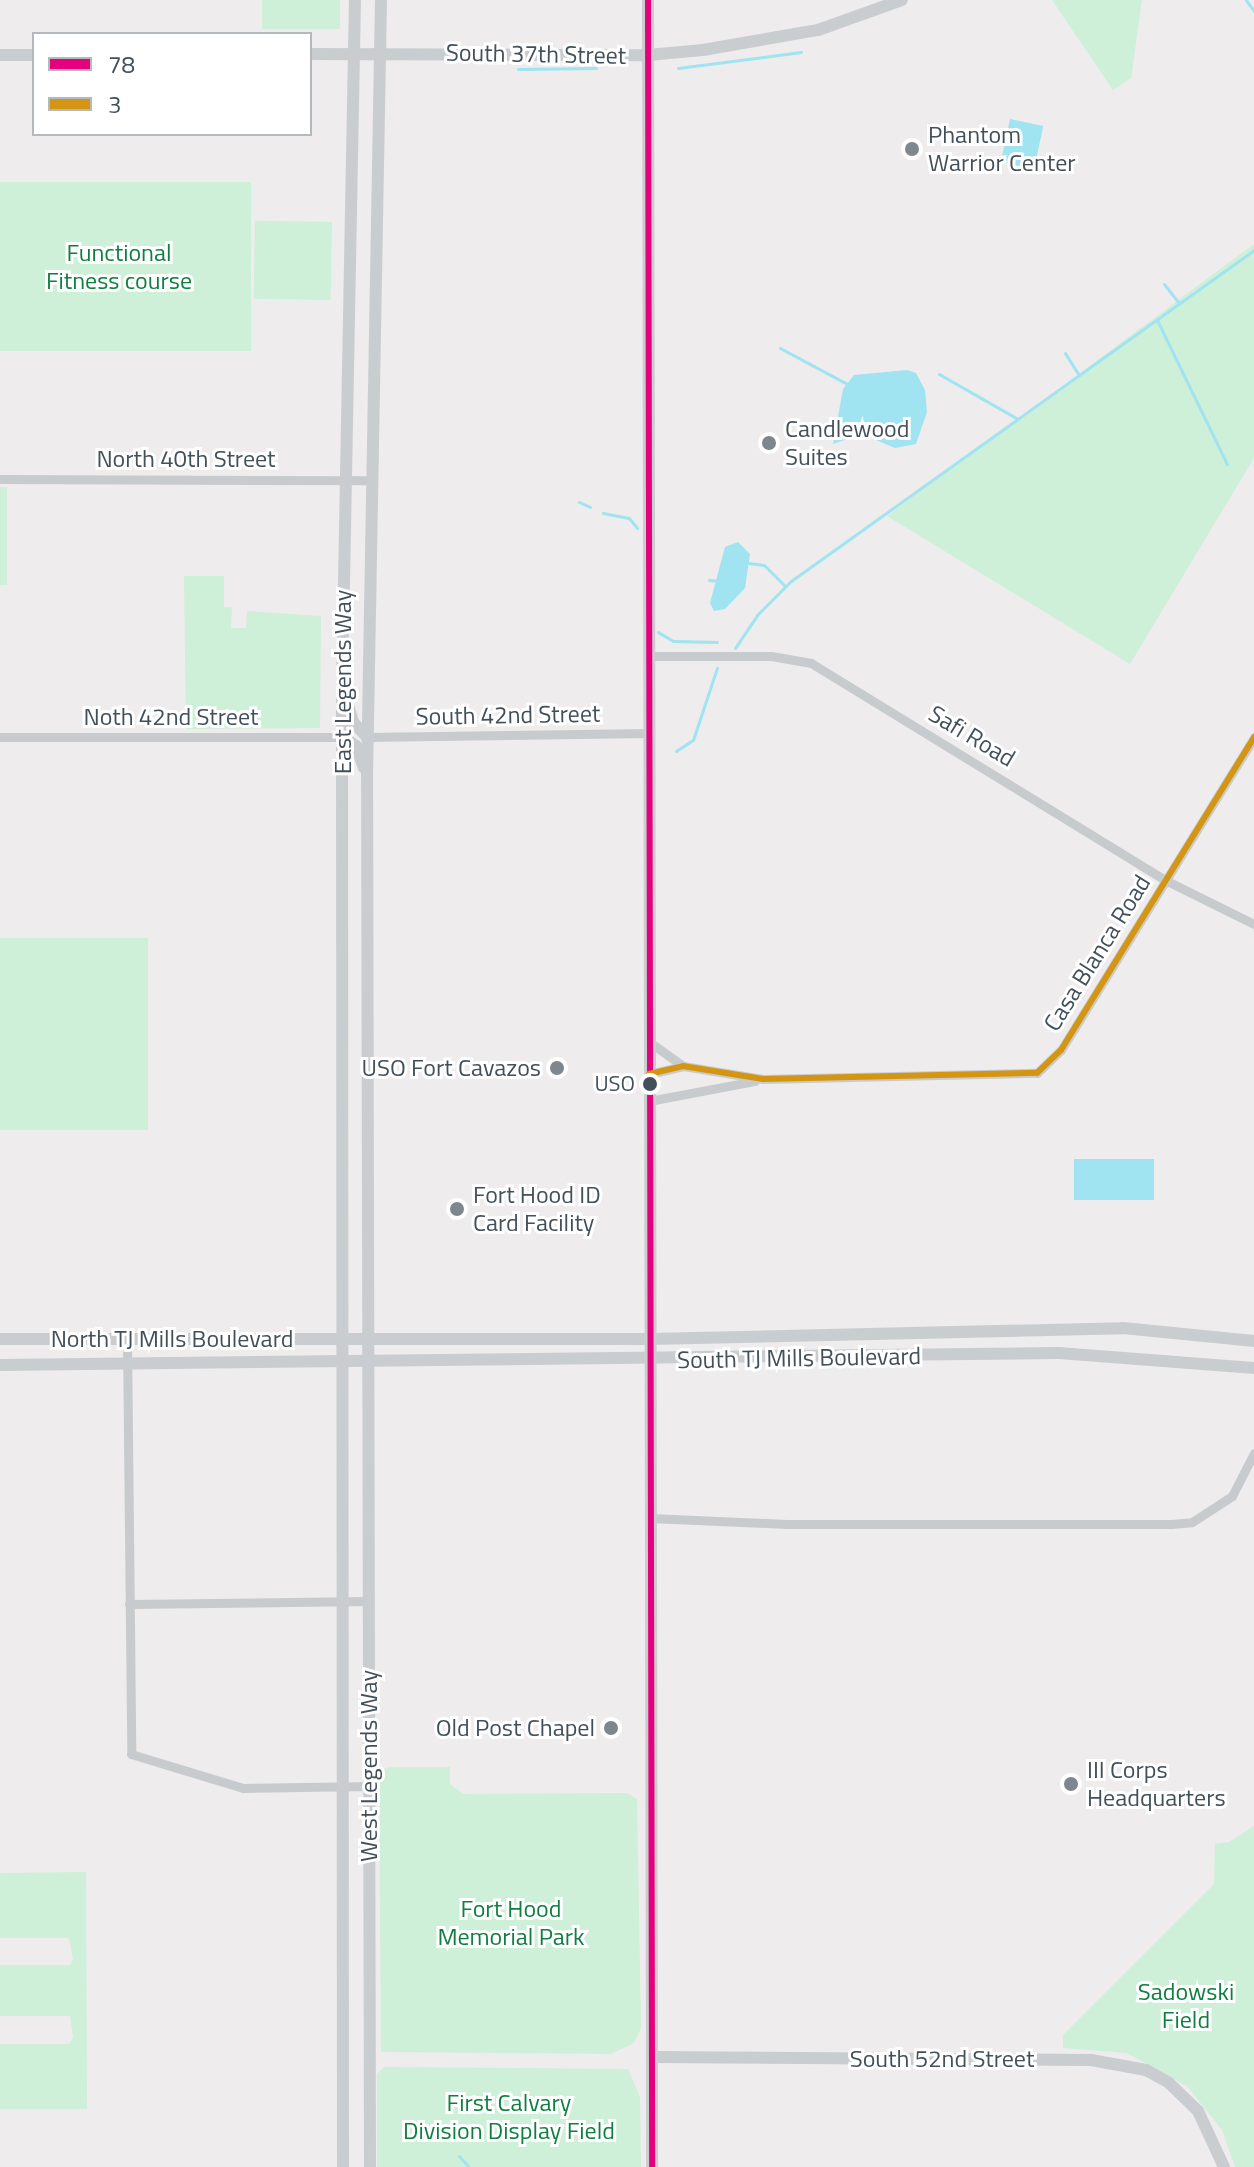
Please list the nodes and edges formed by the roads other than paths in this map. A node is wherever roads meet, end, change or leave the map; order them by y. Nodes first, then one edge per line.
1 (355, 0) edge
2 (381, 0) edge
3 (648, 0) edge
4 (902, 0) edge
5 (355, 53) junction
6 (382, 53) junction
7 (312, 54) edge
8 (0, 55) edge
9 (32, 55) edge
10 (648, 55) junction
11 (0, 479) edge
12 (346, 479) junction
13 (372, 480) junction
14 (649, 656) junction
15 (342, 688) junction
16 (649, 733) junction
17 (0, 737) edge
18 (343, 737) junction
19 (367, 737) junction
20 (1254, 737) edge
21 (367, 778) junction
22 (1165, 880) junction
23 (1254, 924) edge
24 (648, 1041) junction
25 (683, 1066) junction
26 (649, 1074) junction
27 (763, 1079) junction
28 (649, 1101) junction
29 (0, 1339) edge
30 (127, 1339) junction
31 (649, 1339) junction
32 (343, 1340) junction
33 (368, 1340) junction
34 (1254, 1341) edge
35 (648, 1361) junction
36 (343, 1364) junction
37 (369, 1364) junction
38 (0, 1365) edge
39 (127, 1365) junction
40 (1254, 1368) edge
41 (1254, 1453) edge
42 (650, 1518) junction
43 (342, 1601) junction
44 (368, 1601) junction
45 (129, 1604) junction
46 (342, 1785) junction
47 (370, 1786) junction
48 (652, 2057) junction
49 (343, 2167) edge
50 (370, 2167) edge
51 (652, 2167) edge
52 (1224, 2167) edge

1 - 5 street, East Legends Way
2 - 6 street, East Legends Way
3 - 10 street
4 - 10 street, South 37th Street
5 - 6 street, South 37th Street
5 - 7 street, South 37th Street
5 - 12 street, East Legends Way
6 - 10 street, South 37th Street
6 - 13 street, East Legends Way
8 - 9 street
10 - 14 street
11 - 12 street, North 40th Street
12 - 13 street, North 40th Street
12 - 15 street, East Legends Way
13 - 19 street, East Legends Way
14 - 16 street
14 - 22 street, Safi Road
15 - 18 street, East Legends Way
15 - 19 street
16 - 19 street, South 42nd Street
16 - 24 street
17 - 18 street, Noth 42nd Street
18 - 21 street
18 - 32 street, East Legends Way
19 - 21 street, East Legends Way
20 - 22 street, Casa Blanca Road
21 - 33 street, East Legends Way
22 - 23 street, Safi Road
22 - 27 street, Casa Blanca Road
24 - 25 street, Casa Blanca Road
24 - 26 street
25 - 26 street, Casa Blanca Road
25 - 27 street, Casa Blanca Road
26 - 28 street
27 - 28 street, Casa Blanca Road
28 - 31 street
29 - 30 street, North TJ Mills Boulevard
30 - 32 street, North TJ Mills Boulevard
30 - 39 street
31 - 33 street, South TJ Mills Boulevard
31 - 34 street, South TJ Mills Boulevard
31 - 35 street
32 - 33 street, South TJ Mills Boulevard
32 - 36 street, East Legends Way
33 - 37 street, East Legends Way
35 - 37 street, South TJ Mills Boulevard
35 - 40 street, South TJ Mills Boulevard
35 - 42 street
36 - 37 street, South TJ Mills Boulevard
36 - 39 street, North TJ Mills Boulevard
36 - 43 street, West Legends Way
37 - 44 street, West Legends Way
38 - 39 street, North TJ Mills Boulevard
39 - 45 street
41 - 42 street
42 - 48 street
43 - 44 street
43 - 45 street
43 - 46 street, West Legends Way
44 - 47 street, West Legends Way
45 - 46 street
46 - 47 street
46 - 49 street, West Legends Way
47 - 50 street, West Legends Way
48 - 51 street
48 - 52 street, South 52nd Street

